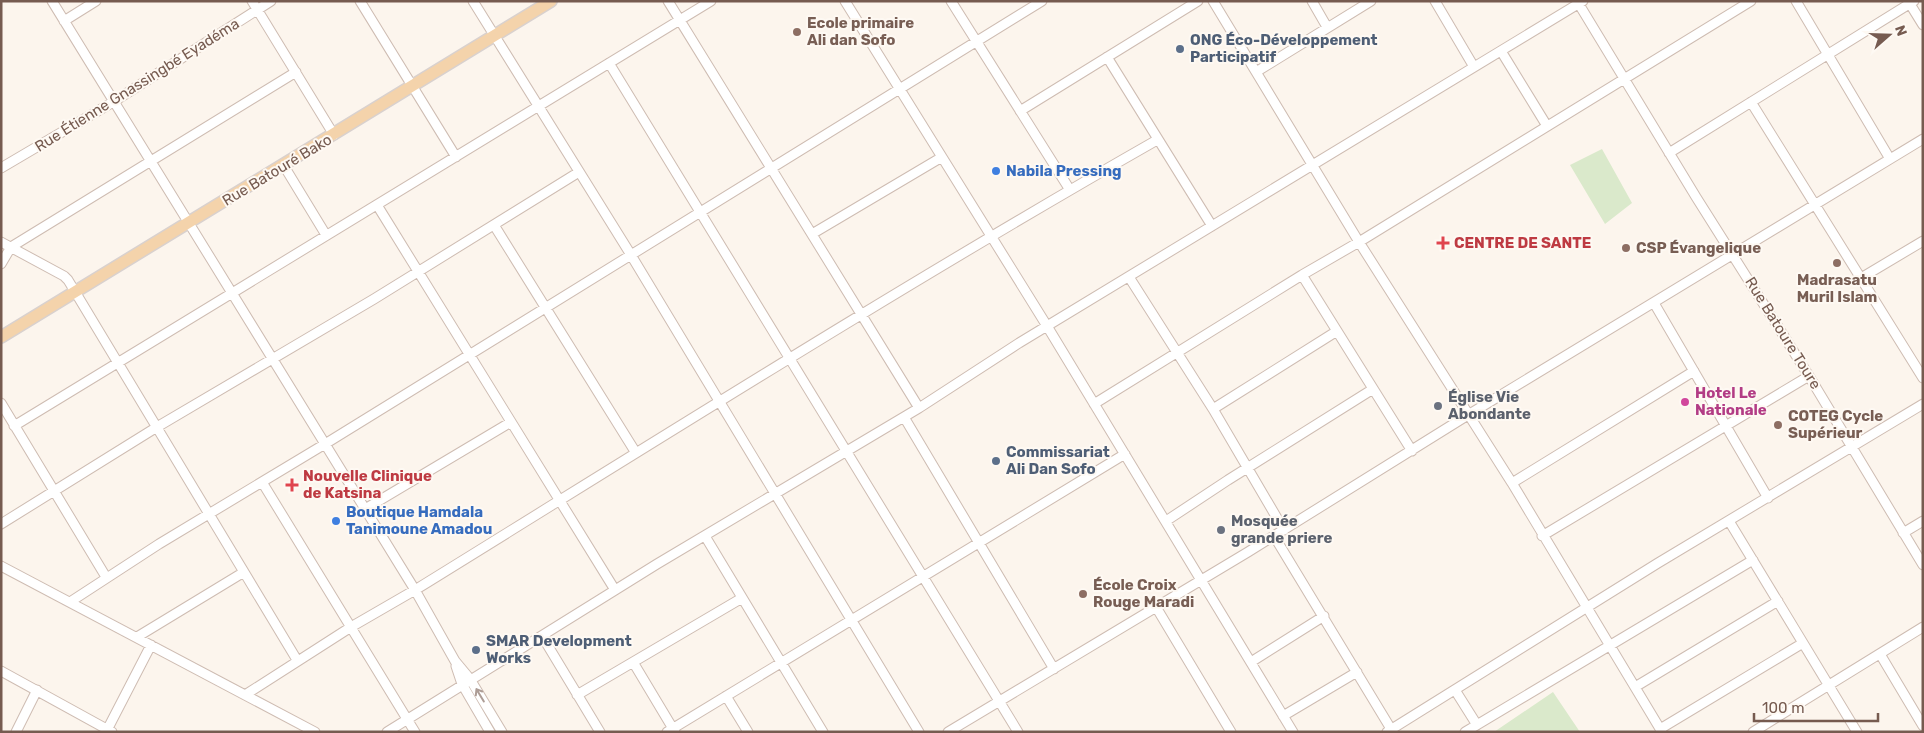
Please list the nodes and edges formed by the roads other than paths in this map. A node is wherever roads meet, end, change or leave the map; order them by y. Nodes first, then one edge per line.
1 (52, 1) edge
2 (96, 1) edge
3 (252, 1) edge
4 (271, 1) edge
5 (360, 1) edge
6 (473, 1) edge
7 (551, 1) edge
8 (668, 1) edge
9 (711, 1) edge
10 (845, 1) edge
11 (951, 1) edge
12 (1042, 1) edge
13 (1198, 1) edge
14 (1213, 1) edge
15 (1312, 1) edge
16 (1371, 1) edge
17 (1435, 1) edge
18 (1751, 1) edge
19 (1796, 1) edge
20 (1579, 2) edge
21 (1912, 2) edge
22 (258, 10) junction
23 (680, 20) junction
24 (64, 21) junction
25 (1923, 25) edge
26 (1327, 27) junction
27 (494, 36) junction
28 (976, 42) junction
29 (1501, 51) junction
30 (1828, 54) junction
31 (1107, 58) junction
32 (609, 64) junction
33 (1474, 67) junction
34 (296, 72) junction
35 (1256, 72) junction
36 (1624, 78) junction
37 (412, 87) junction
38 (900, 89) junction
39 (114, 102) junction
40 (1751, 102) junction
41 (538, 106) junction
42 (1020, 111) junction
43 (1547, 126) junction
44 (334, 135) junction
45 (1923, 139) edge
46 (1157, 140) junction
47 (1669, 153) junction
48 (456, 157) junction
49 (942, 157) junction
50 (1890, 159) junction
51 (150, 162) junction
52 (284, 166) junction
53 (1313, 166) junction
54 (1, 168) edge
55 (772, 168) junction
56 (579, 172) junction
57 (1070, 190) junction
58 (1815, 205) junction
59 (377, 206) junction
60 (700, 213) junction
61 (188, 224) junction
62 (494, 225) junction
63 (1212, 226) junction
64 (812, 234) junction
65 (326, 235) junction
66 (991, 236) junction
67 (1923, 241) edge
68 (1, 242) edge
69 (1360, 242) junction
70 (10, 247) junction
71 (1734, 255) junction
72 (631, 256) junction
73 (1, 264) edge
74 (418, 271) junction
75 (1302, 275) junction
76 (1129, 277) junction
77 (1861, 278) junction
78 (76, 291) junction
79 (231, 294) junction
80 (1654, 303) junction
81 (546, 308) junction
82 (862, 314) junction
83 (1047, 326) junction
84 (1337, 331) junction
85 (1, 337) edge
86 (1177, 353) junction
87 (469, 354) junction
88 (790, 359) junction
89 (272, 360) junction
90 (118, 363) junction
91 (1694, 372) junction
92 (1809, 376) junction
93 (1923, 378) edge
94 (1373, 389) junction
95 (719, 403) junction
96 (1, 404) edge
97 (1094, 404) junction
98 (1923, 404) edge
99 (919, 408) junction
100 (1213, 409) junction
101 (1468, 415) junction
102 (904, 417) junction
103 (511, 422) junction
104 (14, 426) junction
105 (1727, 426) junction
106 (157, 427) junction
107 (324, 444) junction
108 (1851, 448) junction
109 (846, 451) junction
110 (1412, 451) junction
111 (636, 453) junction
112 (1125, 454) junction
113 (1247, 468) junction
114 (262, 482) junction
115 (1512, 483) junction
116 (53, 491) junction
117 (775, 494) junction
118 (1768, 498) junction
119 (560, 501) junction
120 (365, 509) junction
121 (209, 514) junction
122 (1729, 521) junction
123 (1923, 521) edge
124 (1166, 522) junction
125 (1, 524) edge
126 (1284, 530) junction
127 (1903, 533) junction
128 (705, 536) junction
129 (1274, 536) junction
130 (1542, 536) junction
131 (979, 543) junction
132 (1753, 560) junction
133 (1923, 565) edge
134 (1, 566) edge
135 (244, 572) junction
136 (106, 577) junction
137 (923, 577) junction
138 (1201, 580) junction
139 (415, 590) junction
140 (615, 590) junction
141 (742, 598) junction
142 (1778, 601) junction
143 (70, 602) junction
144 (1156, 607) junction
145 (1587, 607) junction
146 (1324, 616) junction
147 (851, 620) junction
148 (350, 627) junction
149 (1923, 627) edge
150 (542, 636) junction
151 (137, 638) junction
152 (1803, 643) junction
153 (151, 645) junction
154 (1610, 645) junction
155 (1880, 654) junction
156 (297, 660) junction
157 (633, 662) junction
158 (1251, 662) junction
159 (781, 663) junction
160 (1054, 669) junction
161 (1, 671) edge
162 (1357, 672) junction
163 (466, 682) junction
164 (1828, 685) junction
165 (1635, 687) junction
166 (37, 690) junction
167 (1455, 690) junction
168 (245, 695) junction
169 (578, 695) junction
170 (726, 696) junction
171 (999, 700) junction
172 (1283, 716) junction
173 (407, 719) junction
174 (1477, 725) junction
175 (1923, 726) edge
176 (1389, 730) edge
177 (108, 731) edge
178 (672, 731) edge
179 (1661, 731) edge
180 (16, 732) edge
181 (315, 732) edge
182 (387, 732) edge
183 (415, 732) edge
184 (490, 732) edge
185 (502, 732) edge
186 (600, 732) edge
187 (748, 732) edge
188 (823, 732) edge
189 (919, 732) edge
190 (948, 732) edge
191 (1018, 732) edge
192 (1231, 732) edge
193 (1293, 732) edge
194 (1466, 732) edge
195 (1753, 732) edge
196 (1857, 732) edge

1 - 24 street
2 - 24 street
3 - 22 street
4 - 22 street, Rue Étienne Gnassingbé Eyadéma
5 - 37 street
6 - 27 street
7 - 27 main road, Rue Batouré Bako
8 - 23 street
9 - 23 street
10 - 38 street
11 - 28 street
12 - 28 street
13 - 31 street
14 - 35 street
15 - 26 street
16 - 26 street
17 - 33 street
18 - 36 street
19 - 30 street
20 - 29 street
20 - 36 street, Rue Batoure Toure
21 - 25 street
21 - 30 street
22 - 34 street
22 - 39 street, Rue Étienne Gnassingbé Eyadéma
23 - 32 street
23 - 55 street
24 - 39 street
26 - 35 street
27 - 37 main road, Rue Batouré Bako
27 - 41 street
28 - 38 street
28 - 42 street
29 - 33 street
29 - 43 street
30 - 40 street
30 - 50 street
31 - 42 street
31 - 46 street
32 - 41 street
32 - 60 street
33 - 53 street
34 - 44 street
34 - 51 street
35 - 53 street
36 - 43 street
36 - 47 street, Rue Batoure Toure
37 - 44 main road, Rue Batouré Bako
37 - 48 street
38 - 49 street
38 - 55 street
39 - 51 street
39 - 54 street, Rue Étienne Gnassingbé Eyadéma
40 - 47 street
40 - 58 street
41 - 48 street
41 - 56 street
42 - 57 street
43 - 69 street
44 - 52 main road, Rue Batouré Bako
45 - 50 street
46 - 57 street
46 - 63 street
47 - 71 street, Rue Batoure Toure
48 - 59 street
49 - 64 street
49 - 66 street
50 - 58 street
51 - 61 street
51 - 70 street
52 - 61 main road, Rue Batouré Bako
52 - 65 street
53 - 63 street
53 - 69 street
55 - 60 street
55 - 64 street
56 - 62 street
56 - 72 street
57 - 66 street
58 - 71 street
58 - 77 street
59 - 65 street
59 - 74 street
60 - 72 street
60 - 88 street
61 - 78 main road, Rue Batouré Bako
61 - 79 street
62 - 74 street
62 - 81 street
63 - 76 street
64 - 82 street
65 - 79 street
66 - 82 street
66 - 83 street
67 - 77 street
68 - 70 street
69 - 75 street
69 - 101 street
70 - 73 street
70 - 78 street
71 - 80 street
71 - 92 street, Rue Batoure Toure
72 - 81 street
72 - 95 street
74 - 87 street
74 - 89 street
75 - 84 street
75 - 86 street
76 - 83 street
76 - 86 street
77 - 93 street
78 - 85 main road, Rue Batouré Bako
78 - 90 street
79 - 89 street
79 - 90 street
80 - 91 street
80 - 101 street
81 - 87 street
81 - 111 street
82 - 88 street
82 - 99 street
83 - 97 street
83 - 99 street
84 - 94 street
84 - 100 street
86 - 97 street
86 - 100 street
87 - 103 street
87 - 107 street
88 - 95 street
88 - 109 street
89 - 106 street
89 - 107 street
90 - 104 street
90 - 106 street
91 - 105 street
91 - 115 street
92 - 105 street
92 - 108 street, Rue Batoure Toure
94 - 110 street
94 - 113 street
95 - 111 street
95 - 117 street
96 - 104 street
97 - 112 street
98 - 108 street
99 - 102 street
100 - 113 street
101 - 110 street
101 - 115 street
102 - 109 street
102 - 131 street
103 - 119 street
103 - 120 street
104 - 116 street
105 - 118 street
105 - 130 street
106 - 116 street
106 - 121 street
107 - 114 street
107 - 120 street
108 - 118 street
108 - 127 street, Rue Batoure Toure
109 - 117 street
109 - 137 street
110 - 126 street
111 - 119 street
112 - 124 street
112 - 131 street
113 - 124 street
113 - 126 street
114 - 121 street
114 - 148 street
115 - 130 street
116 - 125 street
116 - 136 street
117 - 128 street
117 - 147 street
118 - 122 street
119 - 139 street
119 - 140 street
120 - 139 street
121 - 135 street
121 - 136 street
122 - 132 street
122 - 145 street
123 - 127 street
124 - 138 street
126 - 129 street
127 - 133 street, Rue Batoure Toure
128 - 140 street
128 - 141 street
129 - 138 street
129 - 146 street
130 - 145 street
131 - 137 street
131 - 160 street
132 - 142 street
132 - 154 street
134 - 143 street
135 - 151 street
135 - 156 street
136 - 143 street
137 - 147 street
137 - 171 street
138 - 144 street
138 - 158 street
139 - 148 street
139 - 163 street
140 - 150 street
141 - 157 street
141 - 159 street
142 - 152 street
142 - 165 street
143 - 151 street
144 - 160 street
144 - 192 street
145 - 154 street
145 - 167 street
146 - 158 street
146 - 162 street
147 - 159 street
147 - 189 street
148 - 156 street
148 - 173 street
149 - 155 street
150 - 163 street
150 - 169 street
151 - 153 street
152 - 164 street
152 - 179 street
153 - 168 street
153 - 177 street
154 - 165 street
154 - 174 street
155 - 164 street
155 - 175 street
156 - 168 street
157 - 169 street
157 - 178 street
158 - 172 street
159 - 170 street
159 - 188 street
160 - 171 street
161 - 166 street
162 - 172 street
162 - 176 street
163 - 173 street
163 - 184 street
185 -> 163 street
164 - 195 street
164 - 196 street
165 - 179 street
166 - 177 street
166 - 180 street
167 - 174 street
167 - 176 street
168 - 181 street
169 - 186 street
170 - 178 street
170 - 187 street
171 - 190 street
171 - 191 street
172 - 193 street
173 - 182 street
173 - 183 street
174 - 194 street

